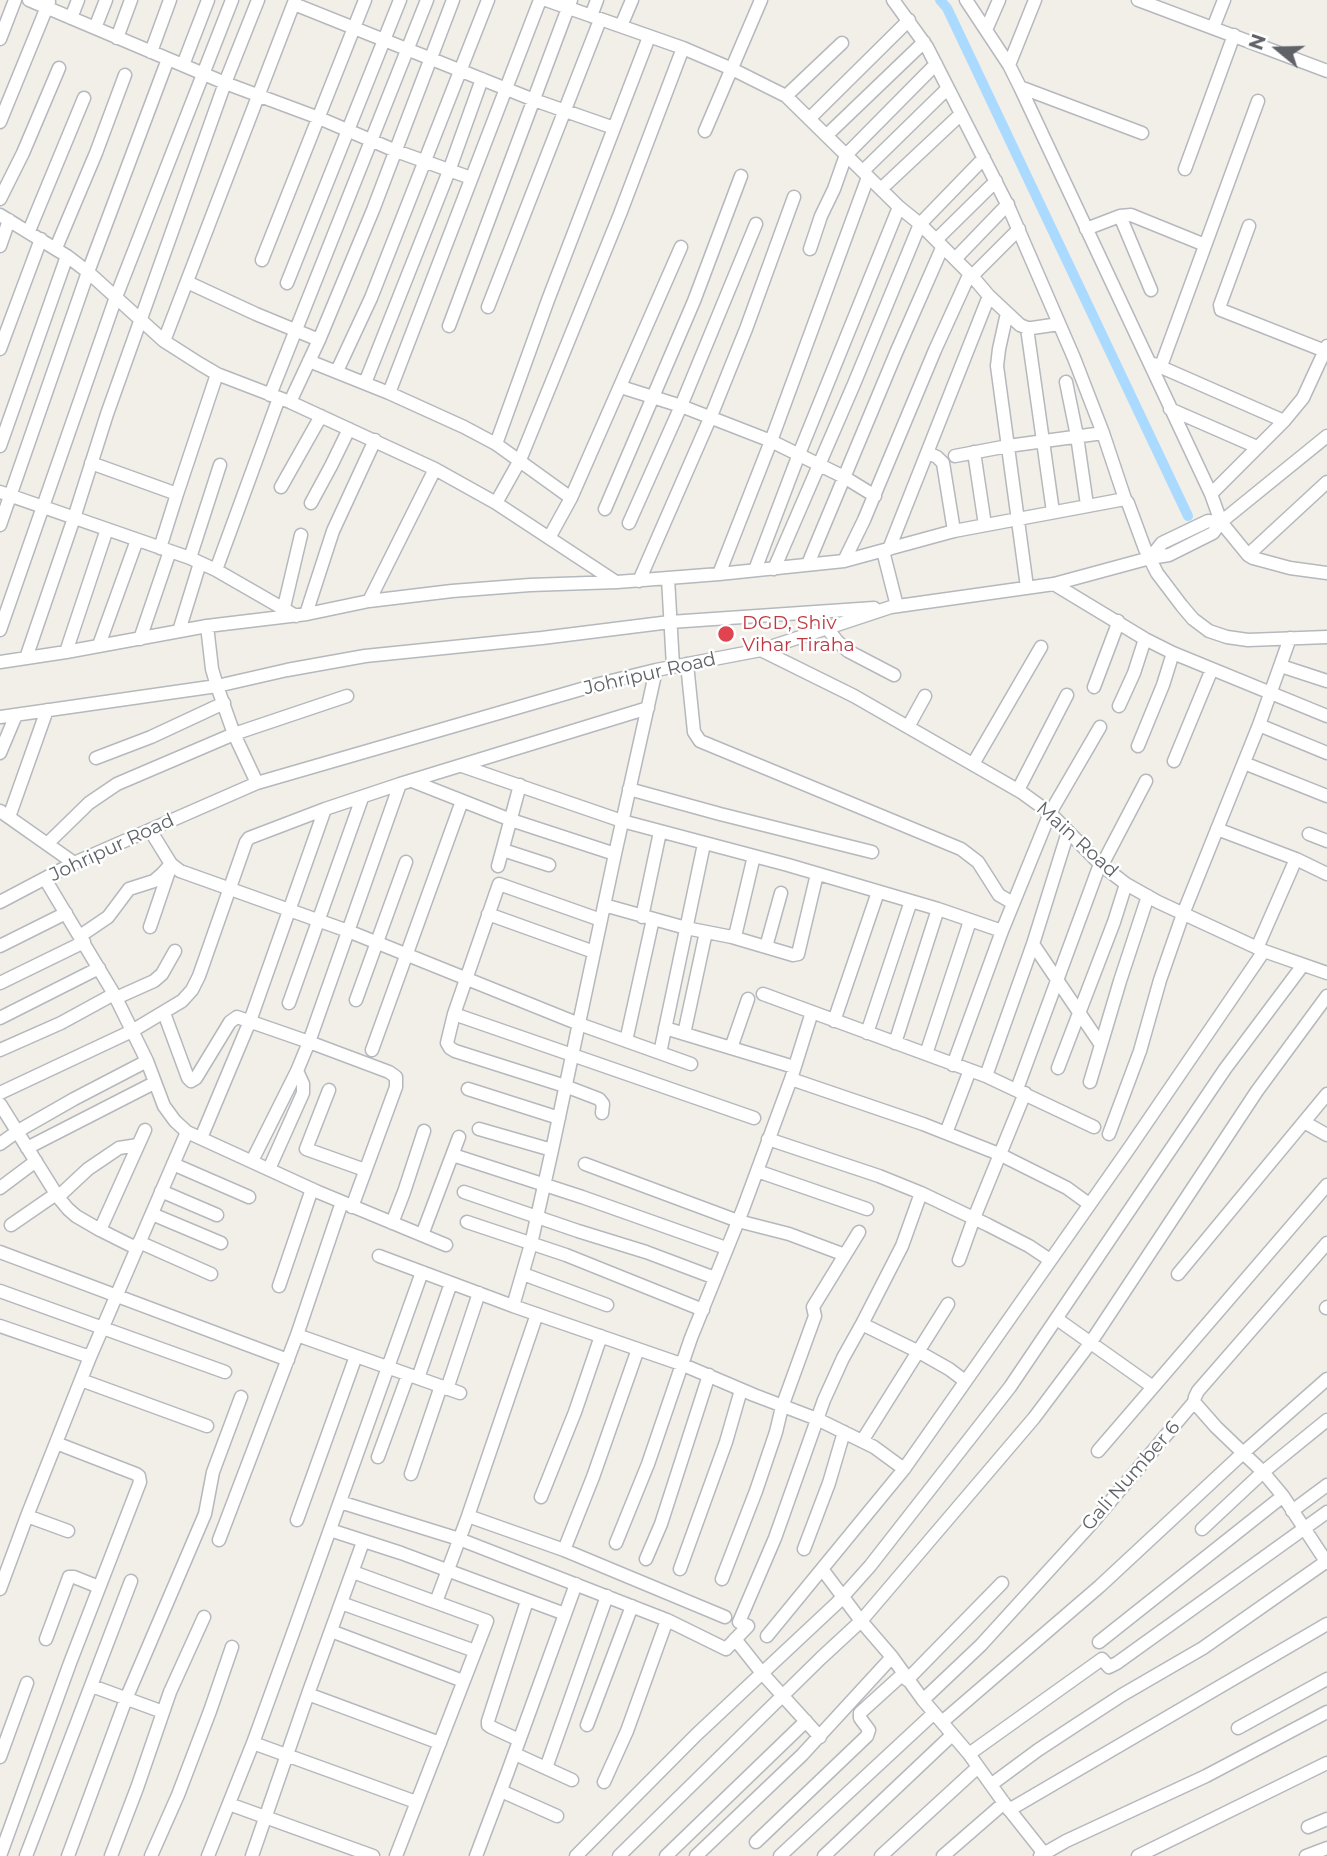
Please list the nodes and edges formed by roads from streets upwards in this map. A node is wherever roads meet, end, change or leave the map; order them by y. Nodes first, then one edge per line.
1 (15, 0) edge
2 (29, 0) edge
3 (78, 0) edge
4 (106, 0) edge
5 (131, 0) edge
6 (170, 0) edge
7 (208, 0) edge
8 (232, 0) edge
9 (258, 0) edge
10 (365, 0) edge
11 (400, 0) edge
12 (427, 0) edge
13 (453, 0) edge
14 (488, 0) edge
15 (540, 0) edge
16 (546, 0) edge
17 (597, 0) edge
18 (632, 0) edge
19 (761, 0) edge
20 (966, 0) edge
21 (999, 0) edge
22 (1035, 0) edge
23 (1138, 0) edge
24 (1178, 0) edge
25 (1224, 0) edge
26 (295, 2) edge
27 (901, 3) edge
28 (48, 4) edge
29 (569, 4) edge
30 (1173, 13) junction
31 (71, 18) junction
32 (596, 18) junction
33 (909, 20) junction
34 (621, 26) junction
35 (95, 28) junction
36 (354, 28) junction
37 (1213, 28) junction
38 (986, 30) junction
39 (1234, 35) junction
40 (649, 37) junction
41 (117, 38) junction
42 (0, 40) edge
43 (384, 41) junction
44 (924, 42) junction
45 (842, 43) dead end
46 (683, 48) junction
47 (407, 50) junction
48 (150, 52) junction
49 (168, 59) junction
50 (430, 60) junction
51 (936, 64) junction
52 (183, 65) junction
53 (1009, 65) junction
54 (59, 68) dead end
55 (732, 69) junction
56 (461, 71) junction
57 (1327, 71) edge
58 (203, 74) junction
59 (125, 75) dead end
60 (482, 79) junction
61 (225, 83) junction
62 (1020, 87) junction
63 (506, 88) junction
64 (948, 88) junction
65 (259, 96) junction
66 (786, 96) junction
67 (84, 98) dead end
68 (534, 100) junction
69 (1258, 101) dead end
70 (565, 111) junction
71 (961, 114) junction
72 (319, 118) junction
73 (810, 118) junction
74 (0, 121) edge
75 (614, 128) junction
76 (348, 130) junction
77 (705, 131) dead end
78 (1142, 133) dead end
79 (827, 135) junction
80 (372, 139) junction
81 (396, 151) junction
82 (846, 155) junction
83 (984, 158) junction
84 (425, 162) junction
85 (1185, 169) dead end
86 (449, 171) junction
87 (865, 174) junction
88 (741, 176) dead end
89 (471, 178) junction
90 (996, 181) junction
91 (881, 189) junction
92 (794, 197) dead end
93 (0, 200) edge
94 (1008, 204) junction
95 (898, 206) junction
96 (1120, 216) junction
97 (4, 218) edge
98 (757, 224) dead end
99 (919, 224) junction
100 (1249, 226) dead end
101 (1019, 229) junction
102 (1086, 229) junction
103 (29, 231) junction
104 (41, 239) junction
105 (939, 244) junction
106 (1205, 245) junction
107 (0, 246) edge
108 (681, 247) dead end
109 (56, 248) junction
110 (810, 249) dead end
111 (67, 256) junction
112 (955, 259) junction
113 (262, 260) dead end
114 (88, 272) junction
115 (971, 275) junction
116 (187, 282) junction
117 (286, 283) dead end
118 (1151, 290) dead end
119 (989, 296) junction
120 (116, 297) junction
121 (488, 307) dead end
122 (1007, 313) junction
123 (141, 322) junction
124 (1059, 324) junction
125 (449, 326) dead end
126 (1027, 328) junction
127 (296, 331) junction
128 (319, 340) junction
129 (163, 341) junction
130 (1326, 348) edge
131 (0, 349) edge
132 (1147, 360) junction
133 (309, 361) junction
134 (1161, 366) junction
135 (337, 371) junction
136 (217, 374) junction
137 (1321, 374) edge
138 (1066, 382) dead end
139 (365, 383) junction
140 (621, 387) junction
141 (389, 393) junction
142 (653, 397) junction
143 (279, 398) junction
144 (681, 405) junction
145 (1170, 409) junction
146 (321, 416) junction
147 (711, 416) junction
148 (1284, 421) junction
149 (349, 429) junction
150 (1103, 433) junction
151 (1077, 436) junction
152 (1327, 436) edge
153 (374, 440) junction
154 (1043, 441) junction
155 (771, 442) junction
156 (496, 444) junction
157 (0, 446) edge
158 (1008, 446) junction
159 (1257, 447) junction
160 (974, 452) junction
161 (928, 453) junction
162 (799, 454) junction
163 (955, 456) dead end
164 (520, 460) junction
165 (91, 463) junction
166 (818, 464) junction
167 (220, 465) dead end
168 (435, 469) junction
169 (844, 477) junction
170 (1327, 482) edge
171 (281, 487) dead end
172 (5, 494) edge
173 (177, 494) junction
174 (1211, 494) junction
175 (874, 496) junction
176 (571, 498) junction
177 (1125, 499) junction
178 (311, 503) dead end
179 (496, 503) junction
180 (1087, 505) junction
181 (43, 507) junction
182 (605, 509) dead end
183 (1053, 512) junction
184 (74, 518) junction
185 (1017, 519) junction
186 (629, 523) dead end
187 (0, 525) edge
188 (985, 525) junction
189 (1214, 525) junction
190 (107, 529) junction
191 (954, 531) junction
192 (301, 535) dead end
193 (549, 538) junction
194 (137, 540) junction
195 (165, 550) junction
196 (886, 553) junction
197 (1248, 555) junction
198 (1150, 558) junction
199 (195, 560) junction
200 (844, 561) junction
201 (808, 564) junction
202 (774, 569) junction
203 (216, 570) junction
204 (755, 570) junction
205 (1327, 573) edge
206 (719, 574) junction
207 (639, 581) junction
208 (617, 582) junction
209 (668, 584) junction
210 (1054, 584) junction
211 (1027, 587) junction
212 (369, 601) junction
213 (4, 606) edge
214 (894, 606) junction
215 (284, 607) junction
216 (301, 615) junction
217 (1118, 621) junction
218 (670, 622) junction
219 (207, 626) junction
220 (827, 628) junction
221 (0, 630) edge
222 (179, 631) junction
223 (1327, 637) edge
224 (1290, 638) junction
225 (140, 639) junction
226 (1145, 639) junction
227 (99, 645) junction
228 (1041, 647) dead end
229 (761, 650) junction
230 (66, 652) junction
231 (1173, 653) junction
232 (26, 658) junction
233 (0, 662) edge
234 (687, 664) junction
235 (1281, 666) junction
236 (673, 667) junction
237 (1212, 668) junction
238 (656, 670) junction
239 (894, 674) dead end
240 (1327, 681) edge
241 (217, 686) junction
242 (1094, 687) dead end
243 (1271, 694) junction
244 (1067, 695) dead end
245 (347, 696) dead end
246 (925, 696) dead end
247 (224, 703) junction
248 (1119, 706) dead end
249 (648, 708) junction
250 (47, 710) junction
251 (16, 715) junction
252 (1327, 716) edge
253 (0, 718) edge
254 (1259, 726) junction
255 (908, 727) junction
256 (1100, 727) dead end
257 (234, 734) junction
258 (1138, 746) dead end
259 (0, 753) edge
260 (1327, 754) edge
261 (96, 758) dead end
262 (1174, 761) dead end
263 (1244, 763) junction
264 (973, 764) junction
265 (461, 766) junction
266 (1146, 781) dead end
267 (257, 783) junction
268 (406, 783) junction
269 (520, 785) junction
270 (629, 789) junction
271 (1018, 790) junction
272 (1327, 796) edge
273 (362, 798) junction
274 (462, 801) junction
275 (325, 809) junction
276 (1050, 813) junction
277 (5, 814) edge
278 (511, 820) junction
279 (622, 821) junction
280 (1217, 829) junction
281 (150, 830) junction
282 (660, 832) junction
283 (1068, 832) junction
284 (1309, 834) dead end
285 (1327, 841) edge
286 (48, 843) junction
287 (705, 844) junction
288 (503, 850) junction
289 (872, 852) dead end
290 (615, 854) junction
291 (754, 856) junction
292 (1296, 859) junction
293 (406, 862) dead end
294 (74, 863) junction
295 (171, 864) junction
296 (1101, 864) junction
297 (549, 865) dead end
298 (498, 866) dead end
299 (817, 874) junction
300 (1327, 874) edge
301 (45, 878) junction
302 (1126, 884) junction
303 (230, 888) junction
304 (878, 891) junction
305 (781, 893) dead end
306 (1148, 897) junction
307 (911, 901) junction
308 (0, 902) edge
309 (1013, 903) junction
310 (604, 905) junction
311 (938, 909) junction
312 (288, 911) junction
313 (66, 913) junction
314 (1183, 914) junction
315 (488, 915) junction
316 (648, 918) junction
317 (601, 920) junction
318 (317, 921) junction
319 (970, 921) junction
320 (150, 927) dead end
321 (686, 928) junction
322 (1002, 931) junction
323 (348, 932) junction
324 (706, 932) junction
325 (732, 937) junction
326 (82, 939) junction
327 (376, 943) junction
328 (1033, 944) junction
329 (0, 946) edge
330 (766, 947) junction
331 (1260, 949) junction
332 (175, 951) dead end
333 (594, 952) junction
334 (405, 954) junction
335 (1303, 965) junction
336 (99, 968) junction
337 (1326, 971) edge
338 (1057, 979) junction
339 (466, 980) junction
340 (0, 983) edge
341 (763, 994) dead end
342 (115, 996) junction
343 (1327, 996) edge
344 (747, 999) dead end
345 (356, 1000) dead end
346 (289, 1003) dead end
347 (812, 1012) junction
348 (1079, 1012) junction
349 (164, 1013) junction
350 (454, 1014) junction
351 (0, 1018) edge
352 (250, 1021) junction
353 (834, 1021) junction
354 (579, 1024) junction
355 (665, 1028) junction
356 (132, 1031) junction
357 (867, 1033) junction
358 (684, 1034) junction
359 (626, 1041) junction
360 (309, 1042) junction
361 (895, 1043) junction
362 (1101, 1045) junction
363 (731, 1048) junction
364 (0, 1050) edge
365 (372, 1050) dead end
366 (660, 1053) junction
367 (926, 1054) junction
368 (572, 1056) junction
369 (147, 1062) junction
370 (691, 1064) dead end
371 (953, 1065) junction
372 (1058, 1068) dead end
373 (970, 1070) junction
374 (297, 1071) junction
375 (792, 1073) junction
376 (986, 1076) junction
377 (1090, 1082) dead end
378 (154, 1083) junction
379 (565, 1086) junction
380 (468, 1089) dead end
381 (329, 1090) dead end
382 (1021, 1091) junction
383 (0, 1093) edge
384 (1327, 1094) edge
385 (0, 1104) edge
386 (602, 1113) dead end
387 (559, 1118) junction
388 (754, 1118) dead end
389 (1304, 1122) junction
390 (1094, 1126) dead end
391 (479, 1129) dead end
392 (145, 1130) dead end
393 (18, 1131) junction
394 (424, 1131) dead end
395 (187, 1132) junction
396 (946, 1133) junction
397 (1109, 1134) dead end
398 (1327, 1135) edge
399 (459, 1137) dead end
400 (201, 1138) junction
401 (768, 1139) junction
402 (0, 1144) edge
403 (138, 1145) junction
404 (27, 1148) junction
405 (552, 1150) junction
406 (999, 1154) junction
407 (453, 1155) junction
408 (36, 1161) junction
409 (252, 1161) junction
410 (173, 1164) junction
411 (585, 1164) dead end
412 (269, 1169) junction
413 (366, 1170) junction
414 (757, 1171) junction
415 (544, 1184) junction
416 (1327, 1185) edge
417 (0, 1188) edge
418 (312, 1189) junction
419 (162, 1191) junction
420 (464, 1192) dead end
421 (921, 1194) junction
422 (57, 1196) junction
423 (249, 1197) dead end
424 (347, 1204) junction
425 (1089, 1204) junction
426 (867, 1209) dead end
427 (152, 1214) junction
428 (217, 1215) dead end
429 (536, 1216) junction
430 (974, 1218) junction
431 (738, 1220) junction
432 (467, 1222) dead end
433 (392, 1223) junction
434 (11, 1225) dead end
435 (100, 1230) junction
436 (859, 1232) dead end
437 (422, 1235) junction
438 (221, 1243) dead end
439 (1327, 1243) edge
440 (531, 1244) junction
441 (138, 1245) junction
442 (446, 1245) dead end
443 (726, 1248) junction
444 (0, 1252) edge
445 (845, 1255) junction
446 (379, 1256) dead end
447 (959, 1260) dead end
448 (1050, 1260) junction
449 (422, 1272) junction
450 (211, 1274) dead end
451 (523, 1274) junction
452 (1178, 1274) dead end
453 (715, 1278) junction
454 (451, 1283) junction
455 (279, 1286) dead end
456 (0, 1291) edge
457 (479, 1293) junction
458 (116, 1294) junction
459 (948, 1304) dead end
460 (607, 1305) dead end
461 (513, 1306) junction
462 (703, 1310) junction
463 (537, 1314) junction
464 (1057, 1319) junction
465 (862, 1324) junction
466 (0, 1326) edge
467 (102, 1327) junction
468 (298, 1335) junction
469 (601, 1336) junction
470 (1091, 1342) junction
471 (638, 1349) junction
472 (919, 1352) junction
473 (356, 1356) junction
474 (90, 1357) junction
475 (288, 1360) junction
476 (681, 1364) junction
477 (387, 1368) junction
478 (225, 1372) dead end
479 (709, 1375) junction
480 (413, 1376) junction
481 (80, 1380) junction
482 (1327, 1380) edge
483 (965, 1381) junction
484 (444, 1387) junction
485 (1153, 1387) junction
486 (741, 1390) junction
487 (460, 1394) dead end
488 (241, 1396) dead end
489 (1194, 1402) junction
490 (782, 1407) junction
491 (817, 1419) junction
492 (1327, 1420) edge
493 (207, 1426) dead end
494 (844, 1432) junction
495 (862, 1441) junction
496 (56, 1443) junction
497 (1098, 1451) dead end
498 (1243, 1453) junction
499 (378, 1457) dead end
500 (904, 1469) junction
501 (1263, 1472) junction
502 (411, 1474) dead end
503 (1327, 1485) edge
504 (1283, 1496) junction
505 (541, 1497) dead end
506 (340, 1502) junction
507 (1293, 1511) junction
508 (1327, 1512) edge
509 (27, 1516) junction
510 (468, 1516) junction
511 (297, 1520) dead end
512 (1202, 1529) dead end
513 (1305, 1529) junction
514 (330, 1530) junction
515 (68, 1531) dead end
516 (459, 1539) junction
517 (219, 1540) dead end
518 (363, 1542) junction
519 (616, 1543) dead end
520 (804, 1549) dead end
521 (564, 1550) junction
522 (646, 1559) dead end
523 (1327, 1562) edge
524 (680, 1569) dead end
525 (822, 1569) junction
526 (448, 1570) junction
527 (353, 1572) junction
528 (722, 1579) dead end
529 (131, 1581) dead end
530 (1002, 1583) dead end
531 (576, 1584) junction
532 (1, 1585) edge
533 (99, 1587) junction
534 (607, 1596) junction
535 (843, 1596) junction
536 (527, 1601) junction
537 (436, 1602) junction
538 (341, 1603) junction
539 (632, 1606) junction
540 (565, 1614) junction
541 (204, 1617) dead end
542 (725, 1618) dead end
543 (667, 1620) junction
544 (861, 1621) junction
545 (1327, 1624) edge
546 (331, 1631) junction
547 (767, 1636) dead end
548 (46, 1639) dead end
549 (736, 1639) junction
550 (1099, 1642) dead end
551 (232, 1647) dead end
552 (475, 1651) junction
553 (892, 1657) junction
554 (762, 1673) junction
555 (905, 1677) junction
556 (1327, 1679) edge
557 (463, 1681) junction
558 (27, 1683) dead end
559 (92, 1686) junction
560 (308, 1694) junction
561 (783, 1696) junction
562 (126, 1699) junction
563 (923, 1700) junction
564 (163, 1712) junction
565 (1327, 1712) edge
566 (938, 1718) junction
567 (806, 1721) junction
568 (587, 1725) dead end
569 (1238, 1728) dead end
570 (952, 1735) junction
571 (820, 1737) junction
572 (519, 1740) junction
573 (253, 1743) junction
574 (439, 1743) junction
575 (515, 1754) junction
576 (969, 1754) junction
577 (286, 1755) junction
578 (0, 1757) edge
579 (1327, 1763) edge
580 (978, 1767) junction
581 (546, 1768) junction
582 (572, 1780) dead end
583 (604, 1783) dead end
584 (992, 1784) junction
585 (501, 1791) junction
586 (416, 1802) junction
587 (229, 1804) junction
588 (1006, 1807) junction
589 (557, 1816) dead end
590 (265, 1818) junction
591 (1327, 1819) edge
592 (1308, 1827) dead end
593 (756, 1842) dead end
594 (1327, 1848) edge
595 (1043, 1855) edge
596 (0, 1856) edge
597 (26, 1856) edge
598 (68, 1856) edge
599 (111, 1856) edge
600 (151, 1856) edge
601 (208, 1856) edge
602 (252, 1856) edge
603 (373, 1856) edge
604 (396, 1856) edge
605 (476, 1856) edge
606 (576, 1856) edge
607 (618, 1856) edge
608 (666, 1856) edge
609 (696, 1856) edge
610 (780, 1856) edge
611 (824, 1856) edge
612 (881, 1856) edge
613 (943, 1856) edge
614 (1138, 1856) edge
615 (1306, 1856) edge

1 - 42 street
2 - 28 street
3 - 31 street
4 - 35 street
5 - 41 street
6 - 48 street
7 - 52 street
8 - 58 street
9 - 61 street
10 - 36 street
11 - 43 street
12 - 47 street
13 - 50 street
14 - 56 street
15 - 63 street
16 - 29 street
17 - 32 street
18 - 34 street
19 - 55 street
20 - 38 street
21 - 38 street
22 - 53 street
23 - 30 street
24 - 30 street
25 - 37 street
26 - 36 street
26 - 65 street
27 - 33 street
28 - 31 street
28 - 74 street
29 - 32 street
29 - 68 street
30 - 37 street
31 - 35 street
32 - 34 street
32 - 70 street
33 - 44 street
33 - 73 street
34 - 40 street
35 - 41 street
36 - 43 street
36 - 72 street
37 - 39 street
38 - 53 street
39 - 57 street
39 - 85 street
40 - 46 street
40 - 75 street
41 - 48 street
43 - 47 street
43 - 76 street
44 - 51 street
44 - 79 street
45 - 66 street
46 - 55 street
46 - 164 street
47 - 50 street
47 - 80 street
48 - 49 street
49 - 52 street
49 - 114 street
50 - 56 street
50 - 81 street
51 - 64 street
51 - 82 street
52 - 58 street
53 - 62 street
54 - 93 street
55 - 66 street
55 - 77 street
56 - 60 street
56 - 84 street
58 - 61 street
58 - 120 street
59 - 109 street
60 - 63 street
60 - 86 street
61 - 65 street
61 - 123 street
62 - 78 street
62 - 102 street
63 - 68 street
63 - 89 street
64 - 71 street
64 - 87 street
65 - 72 street
65 - 116 street
66 - 73 street
67 - 103 street
68 - 70 street
68 - 125 street
69 - 106 street
70 - 75 street
70 - 121 street
71 - 83 street
71 - 91 street
72 - 76 street
72 - 113 street
73 - 79 street
75 - 156 street
76 - 80 street
76 - 117 street
79 - 82 street
80 - 81 street
80 - 127 street
81 - 84 street
81 - 128 street
82 - 87 street
82 - 110 street
83 - 90 street
83 - 99 street
84 - 86 street
84 - 135 street
86 - 89 street
86 - 139 street
87 - 91 street
87 - 155 street
88 - 142 street
89 - 141 street
90 - 94 street
90 - 105 street
91 - 95 street
92 - 147 street
94 - 101 street
94 - 112 street
95 - 99 street
95 - 162 street
96 - 102 street
96 - 106 street
96 - 118 street
97 - 103 street
97 - 107 street
98 - 144 street
99 - 105 street
99 - 166 street
100 - 130 street
101 - 115 street
101 - 124 street
102 - 132 street
103 - 104 street
104 - 109 street
104 - 131 street
105 - 112 street
105 - 169 street
106 - 134 street
108 - 140 street
109 - 111 street
111 - 114 street
111 - 157 street
112 - 115 street
114 - 120 street
114 - 172 street
115 - 119 street
115 - 175 street
116 - 127 street
116 - 129 street
119 - 122 street
119 - 161 street
120 - 123 street
120 - 181 street
122 - 126 street
122 - 158 street
123 - 129 street
123 - 165 street
124 - 126 street
124 - 150 street
126 - 154 street
127 - 128 street
127 - 143 street
128 - 133 street
129 - 136 street
130 - 137 street
132 - 134 street
132 - 145 street
133 - 135 street
133 - 143 street
134 - 148 street
135 - 139 street
136 - 143 street
136 - 173 street
137 - 148 street
138 - 151 street
139 - 141 street
140 - 142 street
140 - 176 street
141 - 156 street
142 - 144 street
142 - 182 street
143 - 146 street
143 - 203 street
144 - 147 street
144 - 186 street
145 - 159 street
145 - 174 street
146 - 149 street
146 - 171 street
147 - 155 street
147 - 207 street
148 - 159 street
149 - 153 street
149 - 178 street
150 - 151 street
150 - 177 street
151 - 154 street
151 - 180 street
152 - 189 street, Johripur Road
153 - 168 street
153 - 216 street
154 - 158 street
154 - 183 street
155 - 162 street
155 - 206 street
156 - 164 street
158 - 160 street
158 - 185 street
159 - 174 street
160 - 163 street
160 - 188 street
161 - 191 street
161 - 196 street
162 - 166 street
162 - 204 street
164 - 176 street
164 - 179 street
165 - 173 street
165 - 184 street
166 - 169 street
166 - 202 street
167 - 199 street
168 - 179 street
168 - 212 street
169 - 175 street
169 - 201 street
170 - 197 street
172 - 181 street
172 - 187 street
173 - 195 street
174 - 189 street
175 - 200 street
176 - 193 street
177 - 180 street
177 - 198 street
179 - 193 street
180 - 183 street
181 - 184 street
181 - 213 street
183 - 185 street
184 - 190 street
184 - 232 street
185 - 188 street
185 - 211 street
188 - 191 street
189 - 197 street
189 - 198 street, Johripur Road
189 - 198 street
190 - 194 street
190 - 230 street
191 - 196 street
192 - 215 street
193 - 208 street
194 - 195 street
194 - 227 street
195 - 199 street
195 - 225 street
196 - 200 street
196 - 214 street
197 - 205 street
198 - 210 street, Johripur Road
198 - 224 street
199 - 203 street
199 - 222 street
200 - 201 street
201 - 202 street
202 - 204 street
203 - 215 street
204 - 206 street
206 - 209 street
207 - 208 street
207 - 209 street
208 - 212 street
209 - 218 street
210 - 211 street, Johripur Road
210 - 217 street
211 - 214 street, Johripur Road
212 - 216 street
213 - 221 street
214 - 218 street
214 - 220 street, Johripur Road
215 - 216 street
216 - 219 street
217 - 226 street
217 - 242 street
218 - 236 street
218 - 241 street
219 - 222 street
219 - 241 street
220 - 229 street, Johripur Road
220 - 239 street
222 - 225 street
223 - 224 street
224 - 235 street
225 - 227 street
226 - 231 street
226 - 248 street
227 - 230 street
228 - 264 street
229 - 234 street, Johripur Road
229 - 255 street, Main Road
230 - 232 street
231 - 237 street
231 - 258 street
232 - 233 street
234 - 236 street, Johripur Road
234 - 309 street
235 - 240 street
235 - 243 street
236 - 238 street, Johripur Road
237 - 243 street
237 - 262 street
238 - 249 street
238 - 267 street, Johripur Road
241 - 247 street
241 - 250 street
243 - 252 street
243 - 254 street
244 - 271 street
245 - 257 street
246 - 255 street
247 - 257 street
247 - 261 street
249 - 265 street
249 - 270 street
250 - 251 street
250 - 277 street
251 - 253 street
251 - 259 street
254 - 260 street
254 - 263 street
255 - 264 street, Main Road
256 - 276 street
257 - 267 street
257 - 286 street
263 - 272 street
263 - 280 street
264 - 271 street, Main Road
265 - 268 street
265 - 269 street
266 - 296 street
267 - 281 street, Johripur Road
268 - 273 street
268 - 274 street
268 - 323 street
269 - 278 street
269 - 279 street
270 - 279 street
270 - 289 street
271 - 276 street, Main Road
273 - 275 street
273 - 318 street
274 - 278 street
274 - 334 street
275 - 303 street
275 - 312 street
276 - 283 street, Main Road
276 - 309 street
277 - 286 street
278 - 288 street
278 - 290 street
279 - 282 street
279 - 290 street
280 - 292 street
280 - 314 street
281 - 294 street, Johripur Road
281 - 295 street
282 - 287 street
282 - 316 street
283 - 296 street, Main Road
283 - 328 street
284 - 285 street
286 - 294 street
287 - 291 street
287 - 321 street
288 - 297 street
288 - 298 street
290 - 310 street
291 - 299 street
291 - 325 street
292 - 300 street
292 - 331 street
293 - 327 street
294 - 301 street, Johripur Road
295 - 303 street
295 - 320 street
295 - 326 street
296 - 302 street, Main Road
296 - 338 street
299 - 304 street
299 - 330 street
301 - 308 street, Johripur Road
301 - 313 street
302 - 306 street, Main Road
302 - 348 street
303 - 312 street
303 - 349 street
304 - 307 street
304 - 353 street
305 - 330 street
306 - 314 street, Main Road
306 - 362 street
307 - 311 street
307 - 357 street
309 - 322 street
310 - 316 street
310 - 317 street
311 - 319 street
311 - 361 street
312 - 318 street
312 - 352 street
313 - 326 street
313 - 329 street
314 - 331 street, Main Road
314 - 397 street
315 - 317 street
315 - 333 street
315 - 339 street
316 - 321 street
316 - 359 street
317 - 333 street
318 - 323 street
318 - 346 street
319 - 322 street
319 - 367 street
321 - 324 street
321 - 355 street
322 - 371 street
323 - 327 street
323 - 360 street
324 - 325 street
324 - 358 street
325 - 330 street
326 - 336 street
326 - 340 street
327 - 334 street
327 - 345 street
328 - 338 street
328 - 376 street
331 - 335 street, Main Road
331 - 425 street
332 - 342 street
333 - 354 street
334 - 339 street
334 - 365 street
335 - 337 street, Main Road
335 - 464 street
336 - 342 street
336 - 351 street
338 - 348 street
338 - 382 street
339 - 350 street
339 - 354 street
341 - 347 street
342 - 356 street
342 - 364 street
343 - 470 street
344 - 363 street
347 - 353 street
347 - 375 street
348 - 362 street
348 - 372 street
349 - 352 street
349 - 356 street
350 - 368 street
350 - 379 street
352 - 360 street
352 - 400 street
353 - 357 street
354 - 359 street
354 - 368 street
355 - 358 street
355 - 366 street
356 - 369 street
356 - 383 street
357 - 361 street
358 - 363 street
359 - 366 street
360 - 374 street
360 - 413 street
361 - 367 street
362 - 377 street
363 - 375 street
366 - 370 street
367 - 371 street
368 - 379 street
368 - 388 street
369 - 378 street
369 - 393 street
371 - 373 street
373 - 376 street
373 - 396 street
374 - 409 street
374 - 412 street
375 - 396 street
375 - 401 street
376 - 382 street
378 - 395 street
378 - 404 street
379 - 386 street
379 - 387 street
380 - 387 street
381 - 413 street
382 - 390 street
382 - 406 street
384 - 389 street
385 - 393 street
387 - 405 street
389 - 398 street
389 - 452 street
391 - 405 street
392 - 403 street
393 - 402 street
393 - 404 street
394 - 433 street
395 - 400 street
395 - 410 street
396 - 406 street
399 - 407 street
400 - 409 street
401 - 414 street
401 - 421 street
403 - 422 street
403 - 435 street
404 - 408 street
405 - 415 street
406 - 425 street
406 - 430 street
407 - 415 street
407 - 437 street
408 - 417 street
408 - 422 street
409 - 412 street
410 - 419 street
410 - 423 street
411 - 431 street
412 - 418 street
413 - 424 street
414 - 426 street
414 - 431 street
415 - 429 street
415 - 443 street
416 - 485 street
418 - 424 street
418 - 455 street
419 - 427 street
419 - 428 street
420 - 429 street
421 - 430 street
421 - 465 street
422 - 434 street
422 - 435 street
424 - 433 street
424 - 468 street
425 - 448 street
427 - 438 street
427 - 441 street
429 - 440 street
429 - 453 street
430 - 447 street
430 - 448 street
431 - 443 street
431 - 445 street
432 - 440 street
433 - 437 street
435 - 441 street
436 - 445 street
437 - 442 street
439 - 489 street, Gali Number 6
440 - 451 street
440 - 462 street
441 - 450 street
441 - 458 street
443 - 453 street
444 - 458 street
445 - 490 street
446 - 449 street
448 - 483 street
449 - 454 street
449 - 477 street
451 - 460 street
451 - 461 street
453 - 462 street
454 - 457 street
454 - 480 street
456 - 467 street
457 - 461 street
457 - 484 street
458 - 467 street
458 - 475 street
459 - 472 street
461 - 463 street
462 - 476 street
463 - 469 street
463 - 510 street
464 - 470 street
464 - 535 street
465 - 472 street
465 - 491 street
466 - 474 street
467 - 474 street
467 - 478 street
468 - 473 street
468 - 475 street
469 - 471 street
469 - 505 street
470 - 485 street
470 - 544 street
471 - 476 street
471 - 521 street
472 - 483 street
472 - 495 street
473 - 477 street
473 - 511 street
474 - 481 street
475 - 517 street
476 - 479 street
476 - 519 street
477 - 480 street
477 - 506 street
479 - 486 street
479 - 522 street
480 - 484 street
480 - 499 street
481 - 493 street
481 - 496 street
482 - 498 street
483 - 500 street
484 - 487 street
484 - 502 street
485 - 497 street
486 - 490 street
486 - 524 street
488 - 562 street
489 - 498 street
489 - 563 street, Gali Number 6
490 - 491 street
490 - 528 street
491 - 494 street
491 - 549 street
492 - 501 street
494 - 495 street
494 - 520 street
495 - 500 street
496 - 509 street
496 - 533 street
498 - 501 street
498 - 566 street
500 - 525 street
501 - 504 street
501 - 512 street
503 - 507 street
504 - 507 street
504 - 550 street
506 - 514 street
506 - 516 street
507 - 513 street
508 - 513 street
509 - 515 street
509 - 532 street
510 - 516 street
510 - 521 street
513 - 523 street
513 - 576 street
514 - 518 street
514 - 573 street
516 - 526 street
516 - 531 street
518 - 526 street
518 - 527 street
521 - 542 street
523 - 584 street
525 - 535 street
525 - 547 street
526 - 536 street
526 - 537 street
527 - 537 street
527 - 538 street
529 - 559 street
530 - 555 street
531 - 534 street
531 - 540 street
533 - 548 street
533 - 596 street
534 - 539 street
534 - 581 street
535 - 544 street
535 - 554 street
536 - 540 street
536 - 572 street
537 - 552 street
538 - 546 street
538 - 552 street
539 - 543 street
539 - 568 street
540 - 572 street
541 - 564 street
543 - 549 street
543 - 583 street
544 - 553 street
544 - 561 street
545 - 588 street
546 - 557 street
546 - 560 street
549 - 554 street
551 - 600 street
552 - 557 street
553 - 555 street
553 - 571 street
554 - 561 street
554 - 606 street
555 - 563 street
555 - 593 street
556 - 569 street
557 - 574 street
558 - 578 street
559 - 562 street
559 - 597 street
560 - 574 street
560 - 577 street
561 - 567 street
561 - 607 street
562 - 564 street
562 - 598 street
563 - 566 street
564 - 599 street
565 - 595 street
566 - 570 street
566 - 610 street
567 - 571 street
567 - 608 street
570 - 576 street
570 - 611 street
571 - 609 street
572 - 575 street
573 - 577 street
573 - 587 street
574 - 586 street
575 - 581 street
575 - 585 street
576 - 580 street
577 - 586 street
577 - 590 street
579 - 614 street
580 - 584 street
580 - 612 street
581 - 582 street
584 - 588 street
585 - 589 street
585 - 605 street
586 - 604 street
587 - 590 street
587 - 601 street
588 - 595 street
588 - 613 street
590 - 602 street
590 - 603 street
591 - 592 street
594 - 615 street

